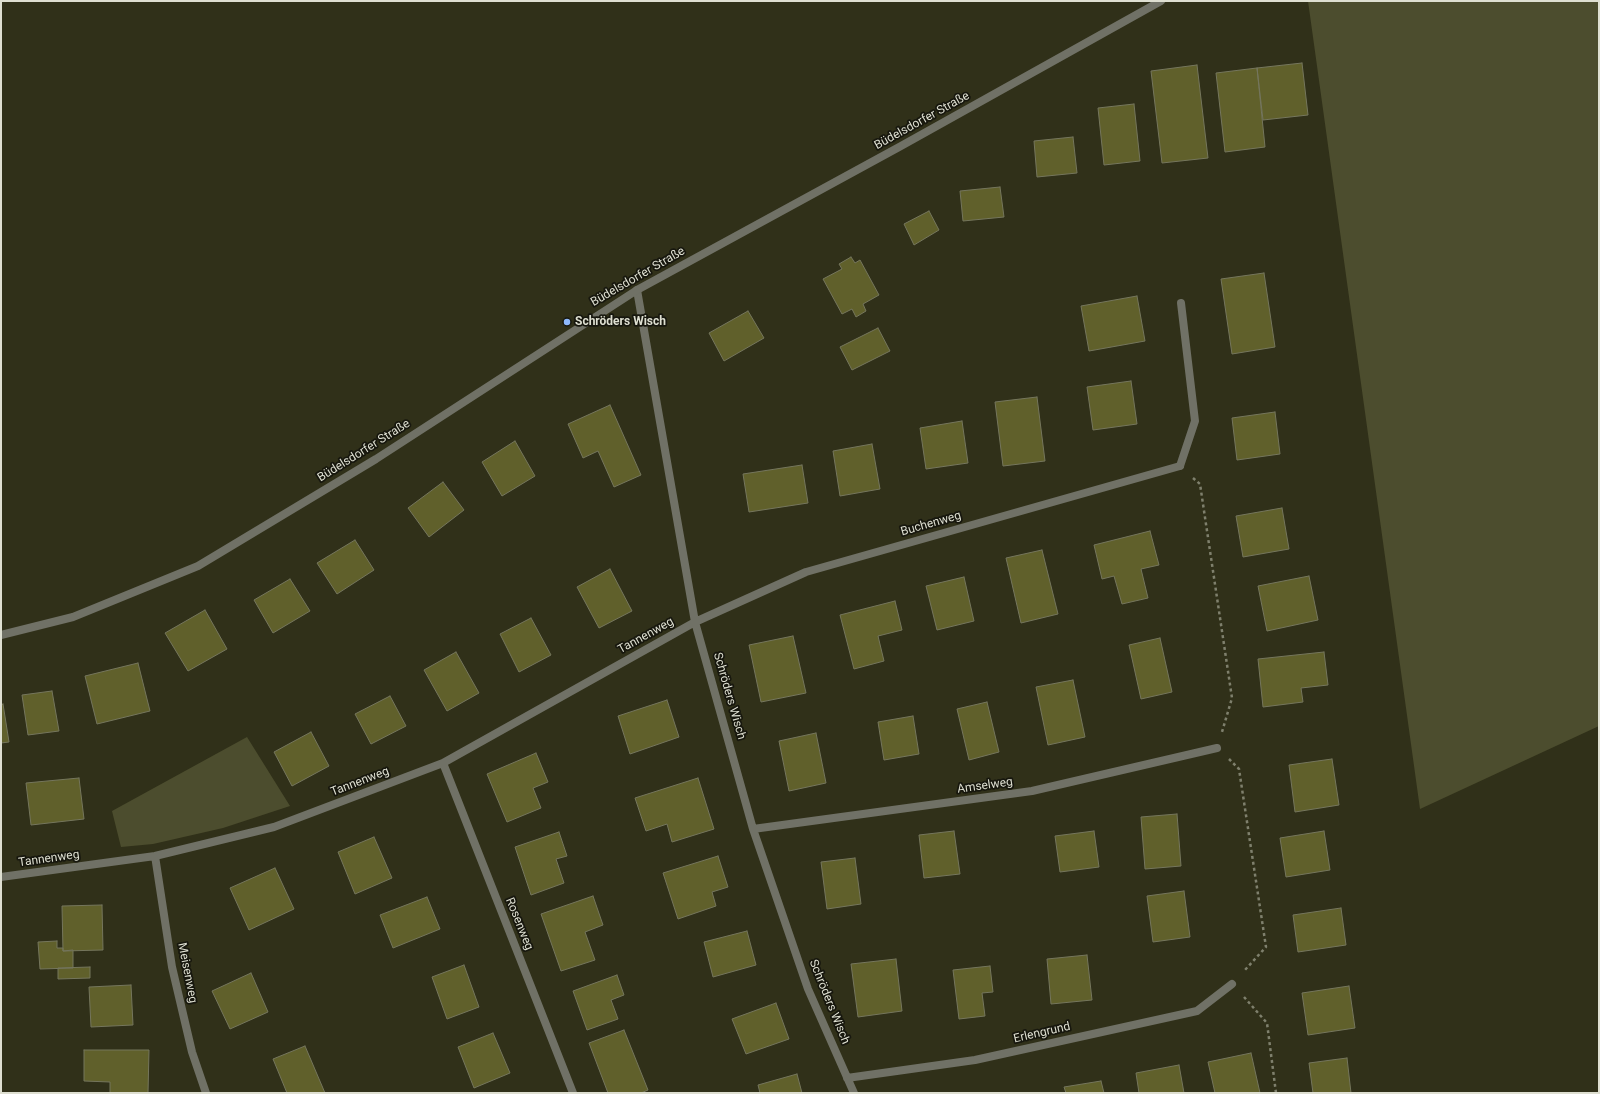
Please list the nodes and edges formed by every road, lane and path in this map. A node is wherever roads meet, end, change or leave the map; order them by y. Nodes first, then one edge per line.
1 (1161, 1) edge
2 (637, 290) junction
3 (1181, 303) dead end
4 (1180, 466) junction
5 (696, 622) junction
6 (1, 635) edge
7 (1217, 748) junction
8 (443, 764) junction
9 (753, 829) junction
10 (155, 856) junction
11 (1, 877) edge
12 (1232, 984) junction
13 (847, 1078) junction
14 (206, 1093) edge
15 (573, 1093) edge
16 (854, 1093) edge
17 (1276, 1093) edge

1 - 2 street, Büdelsdorfer Straße
2 - 5 street, Schröders Wisch
2 - 6 street, Büdelsdorfer Straße
3 - 4 street
4 - 5 street, Buchenweg
4 - 7 path
5 - 8 street, Tannenweg
5 - 9 street, Schröders Wisch
7 - 9 street, Amselweg
7 - 12 path
8 - 10 street, Tannenweg
8 - 15 street, Rosenweg
9 - 13 street, Schröders Wisch
10 - 11 street, Tannenweg
10 - 14 street, Meisenweg
12 - 13 street, Erlengrund
12 - 17 path
13 - 16 street, Schröders Wisch

